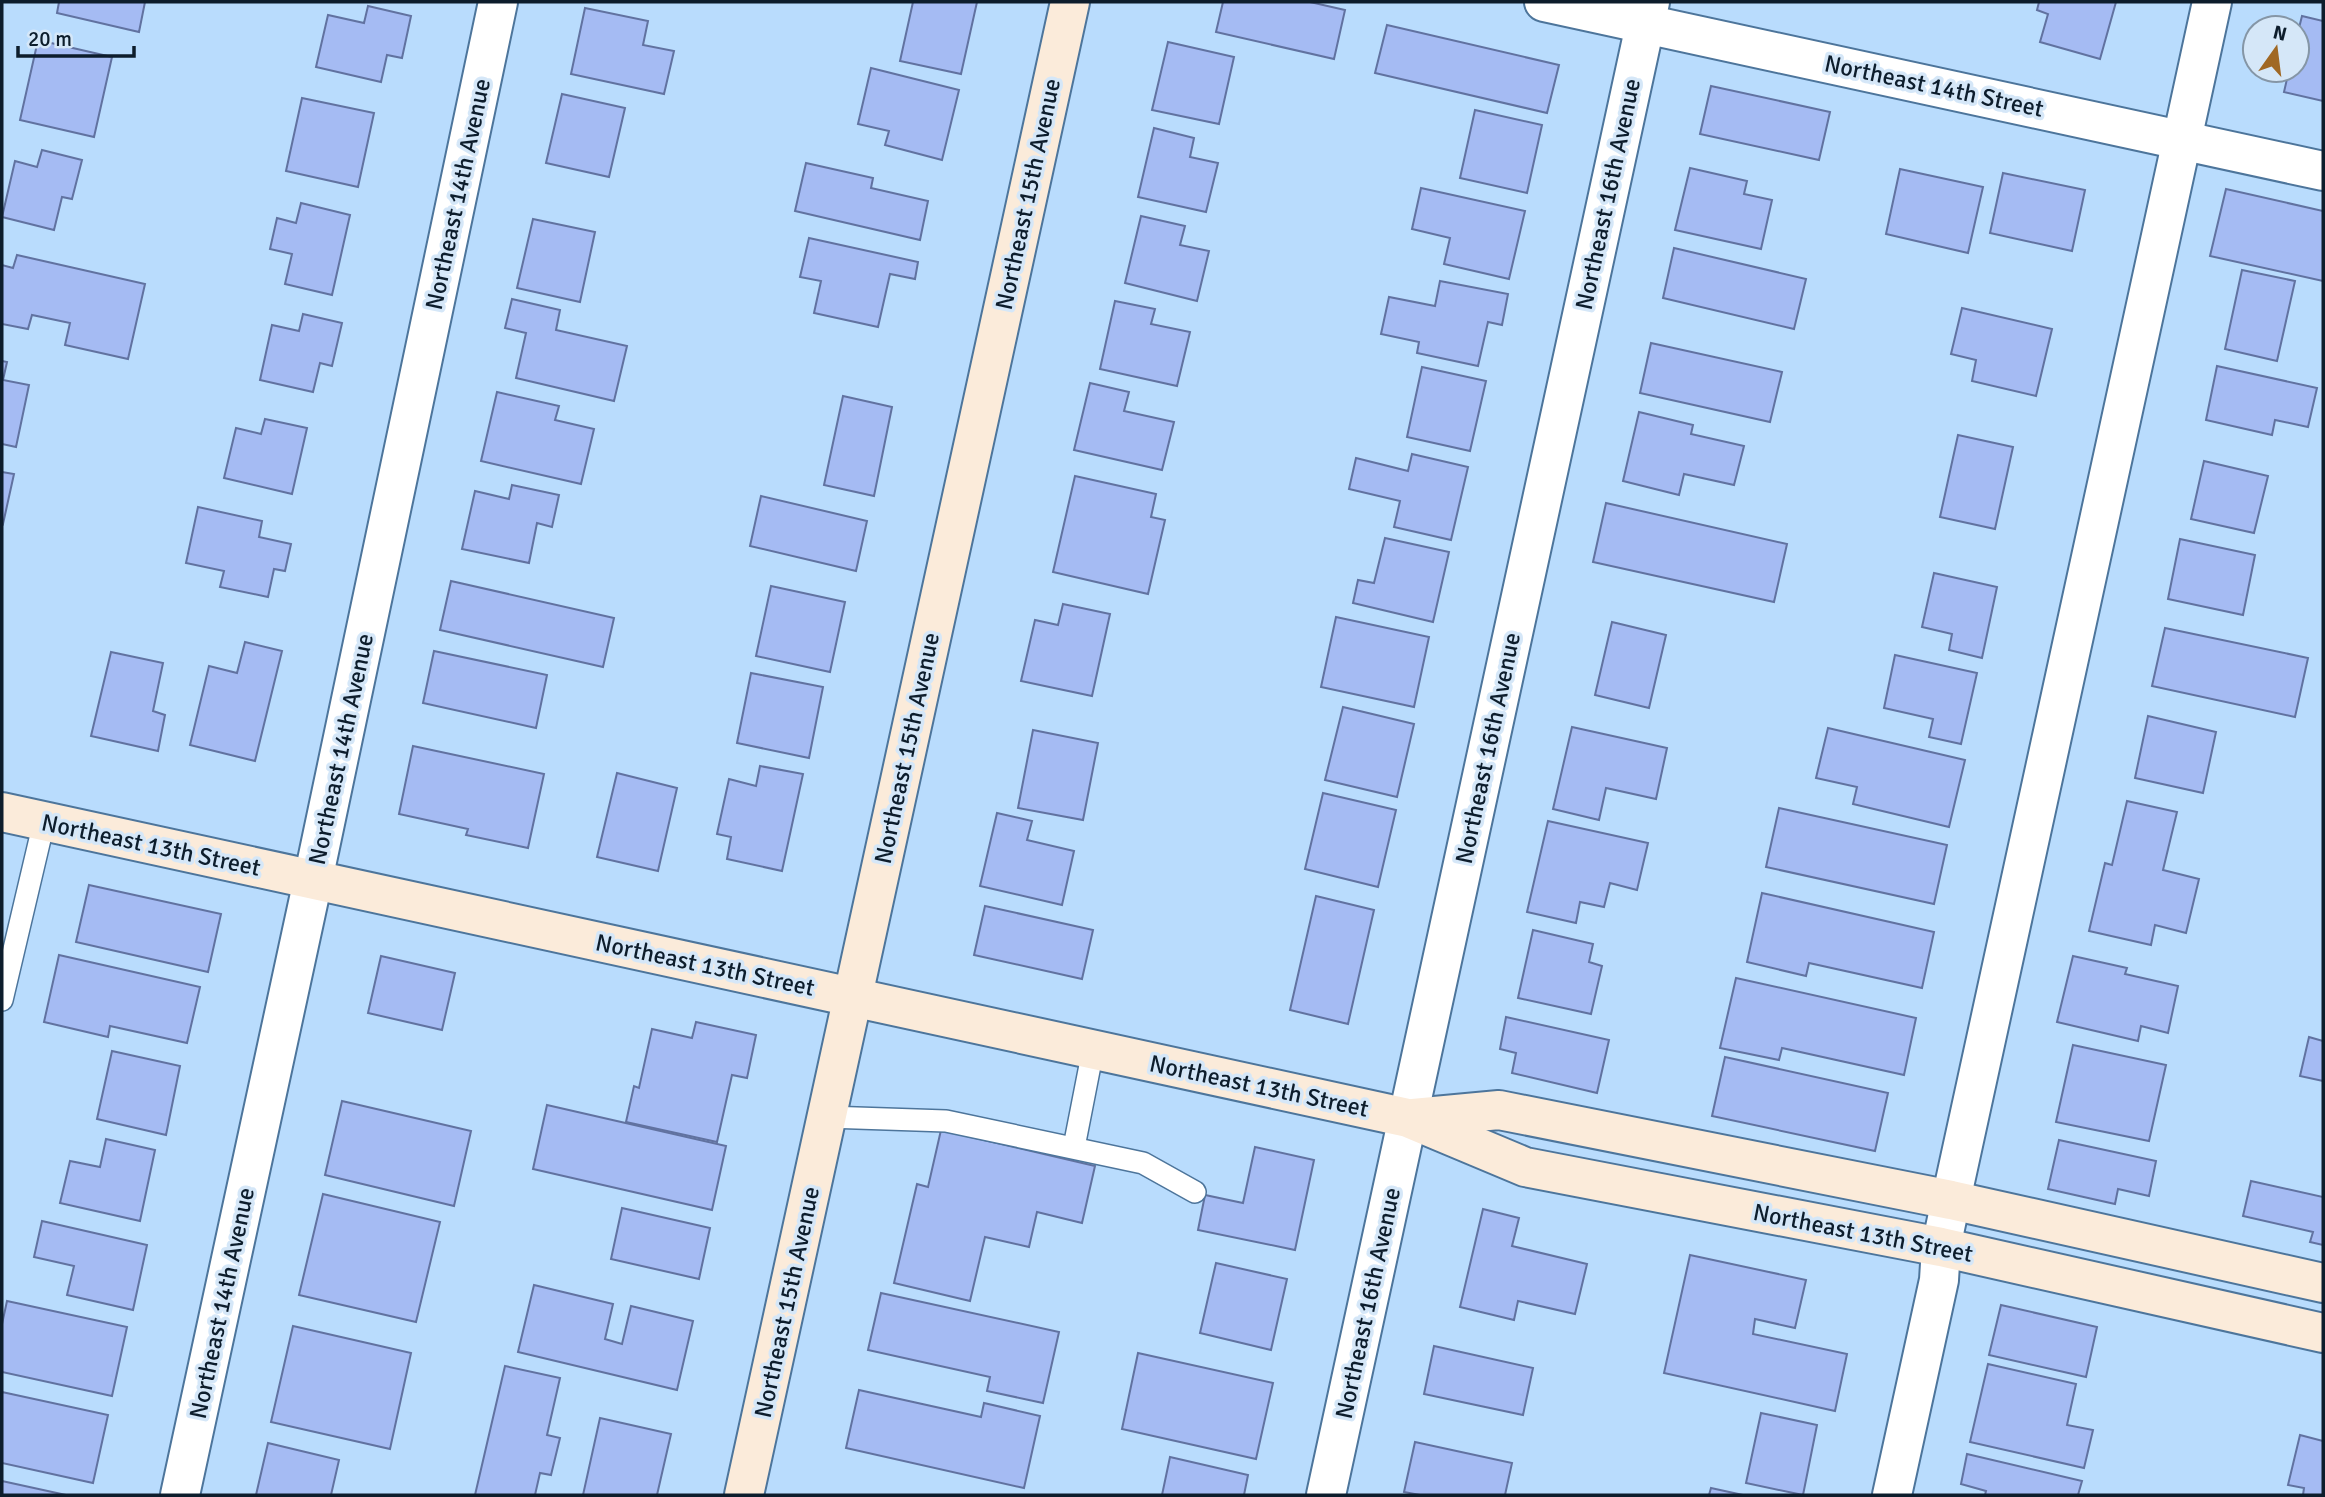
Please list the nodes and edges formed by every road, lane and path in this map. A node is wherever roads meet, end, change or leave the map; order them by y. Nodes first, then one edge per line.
1 (498, 2) edge
2 (1070, 2) edge
3 (1544, 2) edge
4 (2212, 2) edge
5 (1648, 13) edge
6 (2183, 140) junction
7 (2323, 171) edge
8 (2, 813) edge
9 (44, 822) junction
10 (313, 880) junction
11 (853, 998) junction
12 (2, 1000) edge
13 (1093, 1050) junction
14 (827, 1117) junction
15 (1408, 1118) junction
16 (1074, 1147) junction
17 (1195, 1192) dead end
18 (1951, 1200) junction
19 (1941, 1247) junction
20 (2323, 1283) edge
21 (2323, 1334) edge
22 (180, 1495) edge
23 (744, 1495) edge
24 (1326, 1495) edge
25 (1892, 1495) edge

1 - 10 street, Northeast 14th Avenue
2 - 11 street, Northeast 15th Avenue
3 - 5 street, Northeast 14th Street
4 - 6 street
5 - 6 street, Northeast 14th Street
5 - 15 street, Northeast 16th Avenue
6 - 7 street, Northeast 14th Street
6 - 18 street
8 - 9 street, Northeast 13th Street
9 - 10 street, Northeast 13th Street
9 - 12 lane
10 - 11 street, Northeast 13th Street
10 - 22 street, Northeast 14th Avenue
11 - 13 street, Northeast 13th Street
11 - 14 street, Northeast 15th Avenue
13 - 15 street, Northeast 13th Street
13 - 16 lane
14 - 16 lane
14 - 23 street, Northeast 15th Avenue
15 - 18 street, Northeast 13th Street
15 - 19 street, Northeast 13th Street
15 - 24 street, Northeast 16th Avenue
16 - 17 lane
18 - 19 street
18 - 20 street, Northeast 13th Street
19 - 21 street, Northeast 13th Street
19 - 25 street

